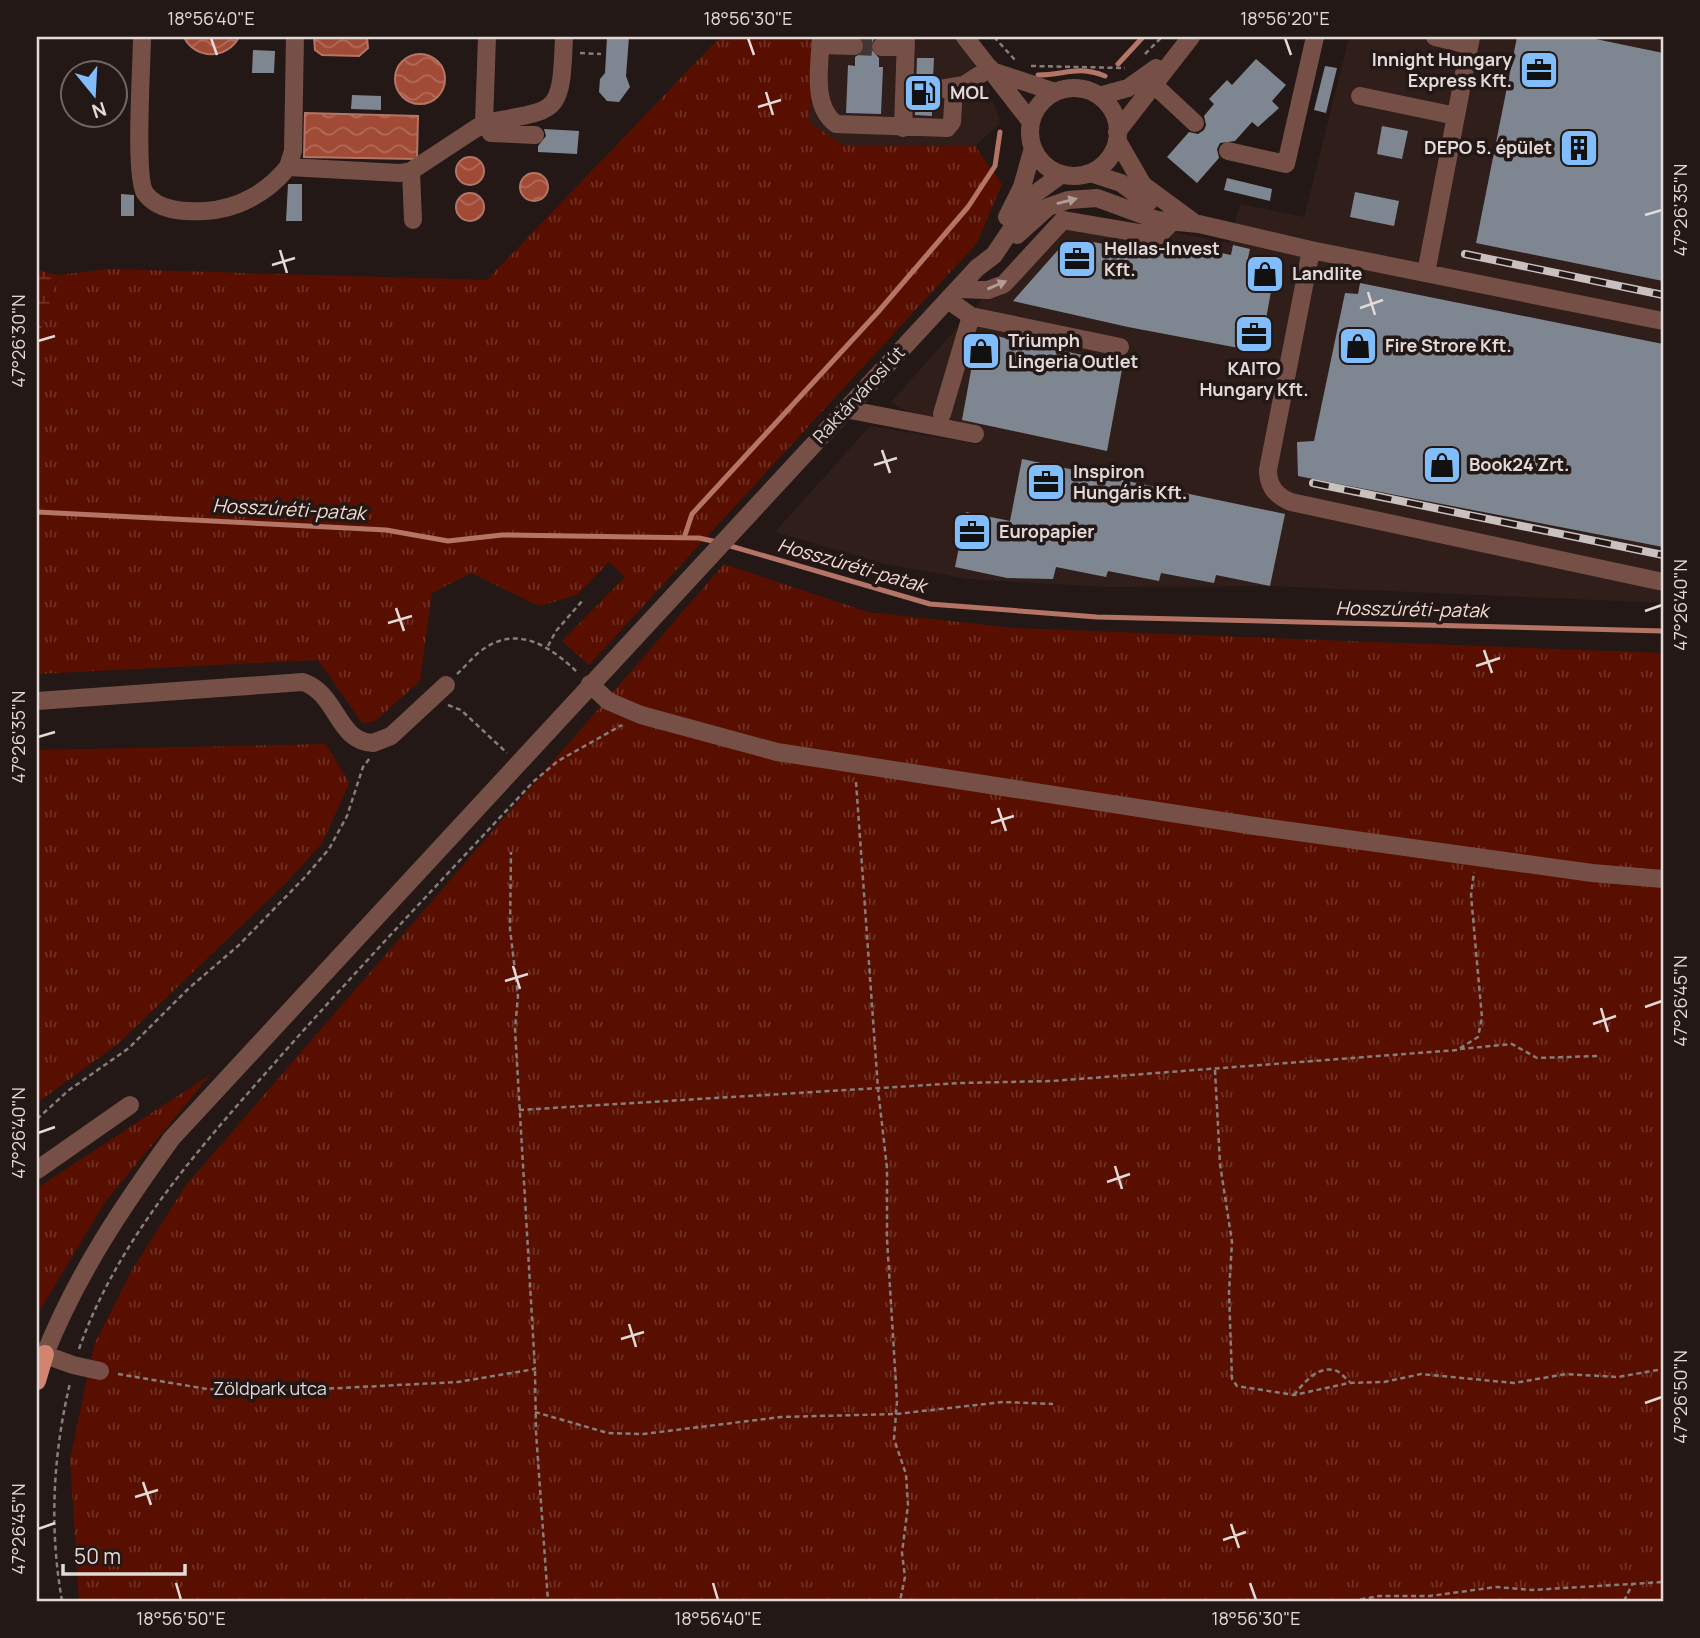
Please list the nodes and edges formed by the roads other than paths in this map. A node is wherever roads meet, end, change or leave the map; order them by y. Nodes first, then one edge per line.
1 (142, 37) edge
2 (295, 37) edge
3 (487, 37) edge
4 (965, 37) edge
5 (1191, 37) edge
6 (1315, 37) edge
7 (1435, 37) edge
8 (821, 41) edge
9 (1470, 41) edge
10 (906, 42) edge
11 (564, 44) edge
12 (854, 46) tunnel mouth
13 (881, 47) tunnel mouth
14 (1178, 51) junction
15 (991, 69) junction
16 (1153, 85) junction
17 (954, 89) junction
18 (934, 90) tunnel mouth
19 (1055, 92) junction
20 (1098, 96) junction
21 (1360, 96) dead end
22 (1456, 116) junction
23 (1031, 122) junction
24 (484, 123) junction
25 (1195, 123) dead end
26 (903, 128) junction
27 (535, 135) dead end
28 (1117, 136) junction
29 (1033, 148) junction
30 (1228, 151) dead end
31 (289, 167) junction
32 (411, 171) junction
33 (1090, 173) junction
34 (1062, 174) junction
35 (413, 220) dead end
36 (1173, 220) junction
37 (1199, 224) junction
38 (1311, 250) junction
39 (994, 255) junction
40 (977, 268) junction
41 (1426, 273) junction
42 (953, 294) junction
43 (971, 316) junction
44 (1663, 321) edge
45 (1120, 347) dead end
46 (845, 409) junction
47 (942, 414) dead end
48 (975, 434) dead end
49 (1663, 582) edge
50 (590, 684) junction
51 (446, 685) road end
52 (37, 701) edge
53 (1663, 879) edge
54 (130, 1105) dead end
55 (37, 1170) edge
56 (39, 1354) edge
57 (100, 1371) road end
58 (37, 1381) edge

1 - 31 street
2 - 31 street
3 - 24 street
4 - 15 street
5 - 14 street
6 - 30 street
7 - 9 street
8 - 12 street
8 - 26 street
9 - 22 street
10 - 13 street
10 - 26 street
11 - 24 street
14 - 16 street
14 - 20 street
15 - 17 street
15 - 19 street
15 - 23 street
16 - 25 street
16 - 28 street
17 - 18 street
17 - 26 street
19 - 20 street
19 - 23 street
20 - 28 street
21 - 22 street
22 - 41 street
23 - 29 street, Raktárvárosi út
24 - 27 street
24 - 32 street
28 - 33 street
28 - 37 street
29 - 34 street
29 - 40 street, Raktárvárosi út
31 - 32 street
32 - 35 street
33 - 34 street
33 - 36 street
34 - 39 street, Raktárvárosi út
36 - 37 street
39 -> 36 street
42 -> 36 street
37 - 38 street
38 - 41 street
38 - 49 street
39 - 40 street, Raktárvárosi út
40 - 42 street, Raktárvárosi út
41 - 44 street
42 - 43 street
42 - 46 street, Raktárvárosi út
43 - 45 street
43 - 47 street
46 - 48 street
46 - 50 street, Raktárvárosi út
50 - 53 street
50 - 56 street, Raktárvárosi út
51 - 52 street
54 - 55 street
56 - 57 street
56 - 58 main road

